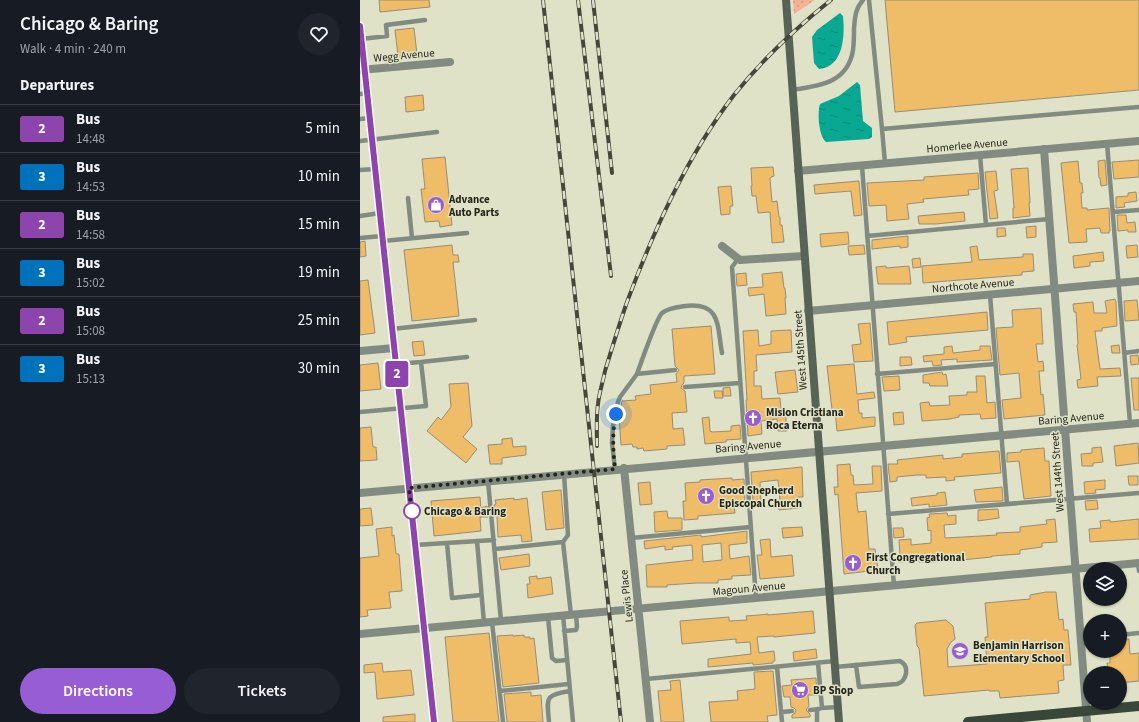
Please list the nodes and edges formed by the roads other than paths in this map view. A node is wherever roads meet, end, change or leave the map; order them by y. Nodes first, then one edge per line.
1 (786, 0) edge
2 (863, 0) edge
3 (869, 0) edge
4 (424, 20) dead end
5 (360, 26) edge
6 (361, 39) junction
7 (450, 62) dead end
8 (362, 69) edge
9 (792, 90) junction
10 (364, 93) edge
11 (1139, 107) edge
12 (370, 118) junction
13 (360, 119) edge
14 (882, 129) junction
15 (437, 132) dead end
16 (372, 139) junction
17 (360, 141) edge
18 (1139, 141) edge
19 (1108, 143) junction
20 (1044, 149) junction
21 (980, 155) junction
22 (885, 163) junction
23 (862, 166) junction
24 (375, 169) junction
25 (360, 170) edge
26 (798, 171) junction
27 (408, 198) dead end
28 (1139, 210) edge
29 (1113, 212) junction
30 (380, 213) junction
31 (360, 216) edge
32 (1049, 219) junction
33 (986, 225) junction
34 (467, 233) dead end
35 (867, 236) junction
36 (360, 238) edge
37 (412, 238) junction
38 (383, 239) junction
39 (722, 246) dead end
40 (804, 256) junction
41 (738, 259) junction
42 (1139, 281) edge
43 (1118, 283) junction
44 (1054, 289) junction
45 (990, 295) junction
46 (872, 306) junction
47 (808, 311) junction
48 (476, 320) dead end
49 (392, 329) junction
50 (394, 348) junction
51 (360, 351) edge
52 (1139, 351) edge
53 (722, 352) dead end
54 (1124, 353) junction
55 (467, 357) dead end
56 (421, 362) junction
57 (396, 364) junction
58 (995, 364) junction
59 (675, 370) dead end
60 (637, 374) junction
61 (877, 374) junction
62 (740, 383) junction
63 (685, 387) dead end
64 (401, 408) junction
65 (360, 412) edge
66 (1139, 423) edge
67 (1130, 424) junction
68 (1064, 429) junction
69 (1001, 435) junction
70 (882, 445) junction
71 (819, 451) junction
72 (745, 457) junction
73 (624, 468) junction
74 (615, 469) junction
75 (564, 474) junction
76 (488, 481) junction
77 (409, 488) junction
78 (360, 492) edge
79 (1139, 493) edge
80 (1070, 499) junction
81 (1007, 504) junction
82 (888, 514) junction
83 (751, 527) junction
84 (631, 538) junction
85 (494, 540) junction
86 (477, 541) junction
87 (563, 542) junction
88 (447, 543) junction
89 (415, 545) junction
90 (495, 549) junction
91 (1139, 566) edge
92 (1076, 569) junction
93 (894, 586) junction
94 (829, 591) junction
95 (480, 595) junction
96 (756, 598) junction
97 (639, 608) junction
98 (574, 614) junction
99 (562, 615) junction
100 (548, 617) junction
101 (497, 621) junction
102 (484, 623) junction
103 (424, 628) junction
104 (564, 632) junction
105 (1139, 633) edge
106 (360, 634) edge
107 (1127, 634) edge
108 (1081, 638) joint
109 (567, 660) junction
110 (818, 663) junction
111 (835, 664) junction
112 (856, 665) junction
113 (777, 667) junction
114 (646, 679) junction
115 (569, 684) junction
116 (500, 691) junction
117 (570, 692) junction
118 (1139, 706) edge
119 (838, 707) junction
120 (822, 708) junction
121 (817, 709) junction
122 (810, 710) dead end
123 (792, 711) dead end
124 (1087, 711) junction
125 (782, 712) junction
126 (434, 722) edge
127 (503, 722) edge
128 (549, 722) edge
129 (573, 722) edge
130 (650, 722) edge
131 (782, 722) edge
132 (818, 722) edge
133 (839, 722) edge
134 (968, 722) edge
135 (1087, 722) edge

1 - 9 street, West 145th Street
2 - 9 lane
3 - 14 lane
4 - 6 lane
5 - 6 street
6 - 8 street
7 - 8 street, Wegg Avenue
8 - 10 street
9 - 26 street, West 145th Street
10 - 12 street
11 - 14 lane
12 - 13 lane
12 - 16 street
14 - 22 lane
15 - 16 lane
16 - 17 lane
16 - 24 street
18 - 19 street, Homerlee Avenue
19 - 20 street, Homerlee Avenue
19 - 29 lane
20 - 21 street, Homerlee Avenue
20 - 32 street, West 144th Street
21 - 22 street, Homerlee Avenue
21 - 33 lane
22 - 23 street, Homerlee Avenue
23 - 26 street, Homerlee Avenue
23 - 35 lane
24 - 25 lane
24 - 30 street
26 - 40 street, West 145th Street
27 - 37 lane
28 - 29 lane
29 - 43 lane
30 - 31 lane
30 - 38 street
32 - 33 lane
32 - 44 street, West 144th Street
33 - 35 lane
34 - 37 lane
35 - 46 lane
36 - 38 lane
37 - 38 lane
38 - 49 street
39 - 41 street
40 - 41 street
40 - 47 street, West 145th Street
41 - 62 lane
42 - 43 street, Northcote Avenue
43 - 44 street, Northcote Avenue
43 - 54 lane
44 - 45 street, Northcote Avenue
44 - 68 street, West 144th Street
45 - 46 street, Northcote Avenue
45 - 58 lane
46 - 47 street, Northcote Avenue
46 - 61 lane
47 - 71 street, West 145th Street
48 - 49 lane
49 - 50 street
50 - 51 street
50 - 57 street
52 - 54 lane
53 - 60 lane
54 - 67 lane
55 - 56 lane
56 - 57 lane
56 - 64 lane
57 - 64 street
58 - 61 lane
58 - 69 lane
59 - 60 lane
60 - 74 lane
61 - 70 lane
62 - 63 lane
62 - 72 lane
64 - 65 lane
64 - 77 street
66 - 67 street, Baring Avenue
67 - 68 street, Baring Avenue
68 - 69 street, Baring Avenue
68 - 80 street, West 144th Street
69 - 70 street, Baring Avenue
69 - 81 lane
70 - 71 street, Baring Avenue
70 - 82 lane
71 - 72 street, Baring Avenue
71 - 94 street, West 145th Street
72 - 73 street, Baring Avenue
72 - 83 lane
73 - 74 street, Baring Avenue
73 - 84 street, Lewis Place
74 - 75 street, Baring Avenue
75 - 76 street, Baring Avenue
75 - 87 lane
76 - 77 street, Baring Avenue
76 - 85 lane
77 - 78 street, Baring Avenue
77 - 89 street
79 - 80 lane
80 - 81 lane
80 - 92 street, West 144th Street
81 - 82 lane
82 - 93 lane
83 - 84 lane
83 - 96 lane
84 - 97 street, Lewis Place
85 - 86 lane
85 - 90 lane
86 - 88 lane
86 - 95 lane
87 - 90 lane
87 - 98 lane
88 - 89 lane
88 - 95 lane
89 - 103 street
90 - 101 lane
91 - 92 street, Magoun Avenue
92 - 93 street, Magoun Avenue
92 - 108 street, West 144th Street
93 - 94 street, Magoun Avenue
94 - 96 street, Magoun Avenue
94 - 111 street, West 145th Street
95 - 102 lane
96 - 97 street, Magoun Avenue
97 - 98 street, Magoun Avenue
97 - 114 street, Lewis Place
98 - 99 street, Magoun Avenue
98 - 104 lane
99 - 100 street, Magoun Avenue
99 - 104 lane
100 - 101 street, Magoun Avenue
100 - 109 lane
101 - 102 street, Magoun Avenue
101 - 116 lane
102 - 103 street, Magoun Avenue
103 - 106 street, Magoun Avenue
103 - 126 street
104 - 109 lane
105 - 107 lane
108 - 124 street, West 144th Street
109 - 115 lane
110 - 111 lane
110 - 113 lane
110 - 120 lane
111 - 112 lane
111 - 119 street, West 145th Street
112 - 112 lane
113 - 114 lane
113 - 125 lane
114 - 130 street, Lewis Place
115 - 116 lane
115 - 117 lane
116 - 127 lane
117 - 128 lane
117 - 129 lane
118 - 124 main road
119 - 120 lane
119 - 133 street, West 145th Street
120 - 121 lane
121 - 122 lane
121 - 132 lane
123 - 125 lane
124 - 134 main road
124 - 135 street, West 144th Street
125 - 131 lane

